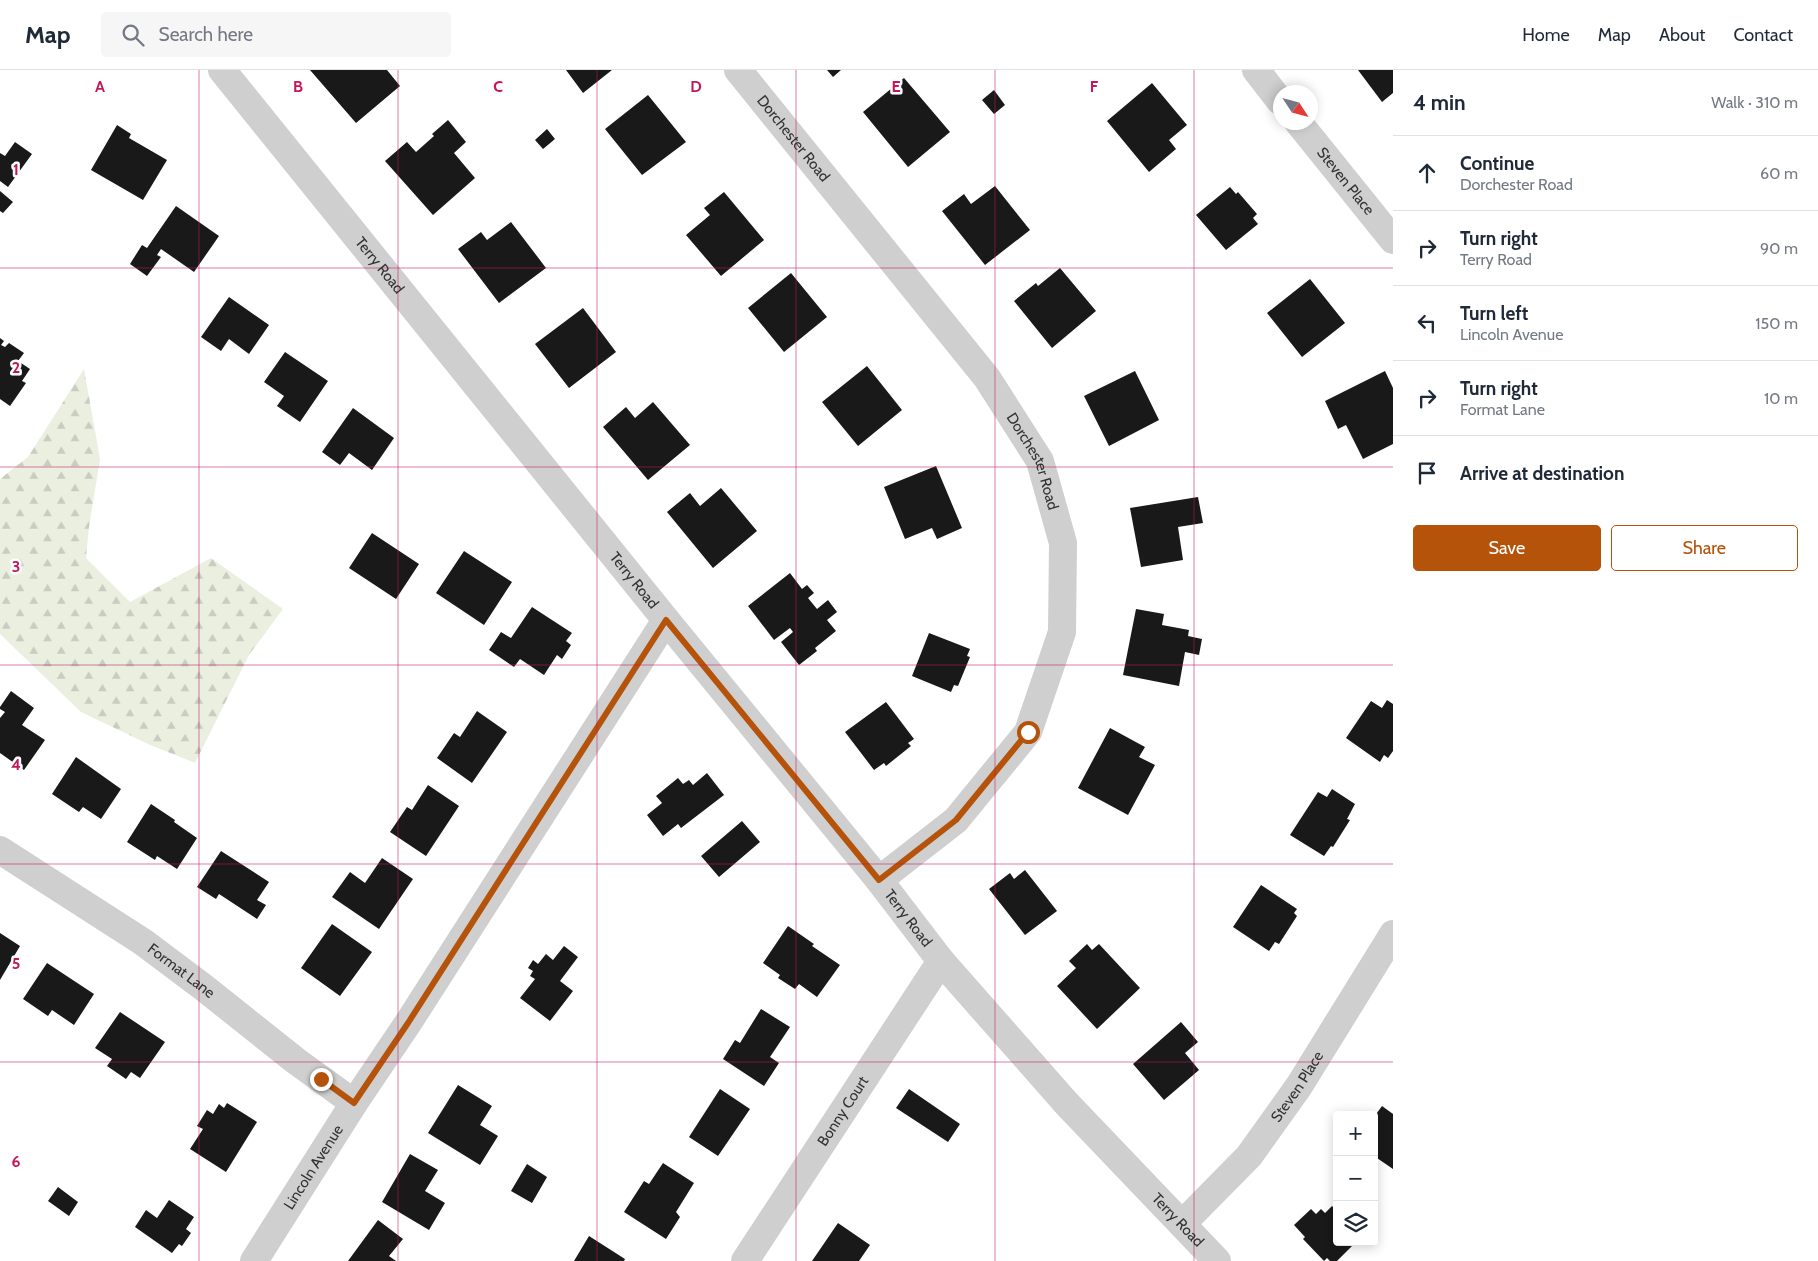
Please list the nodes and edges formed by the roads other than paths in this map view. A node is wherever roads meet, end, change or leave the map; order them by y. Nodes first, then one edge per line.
1 (222, 70) edge
2 (738, 70) edge
3 (1256, 70) edge
4 (1273, 92) edge
5 (1304, 130) edge
6 (1393, 240) edge
7 (666, 620) junction
8 (0, 850) edge
9 (879, 880) junction
10 (1393, 934) edge
11 (941, 961) junction
12 (354, 1103) junction
13 (1182, 1224) junction
14 (254, 1261) edge
15 (745, 1261) edge
16 (1217, 1261) edge

1 - 7 street, Terry Road
2 - 9 street, Dorchester Road
3 - 4 street
5 - 6 street, Steven Place
7 - 9 street, Terry Road
7 - 12 street, Lincoln Avenue
8 - 12 street, Format Lane
9 - 11 street, Terry Road
10 - 13 street, Steven Place
11 - 13 street, Terry Road
11 - 15 street, Bonny Court
12 - 14 street, Lincoln Avenue
13 - 16 street, Terry Road

